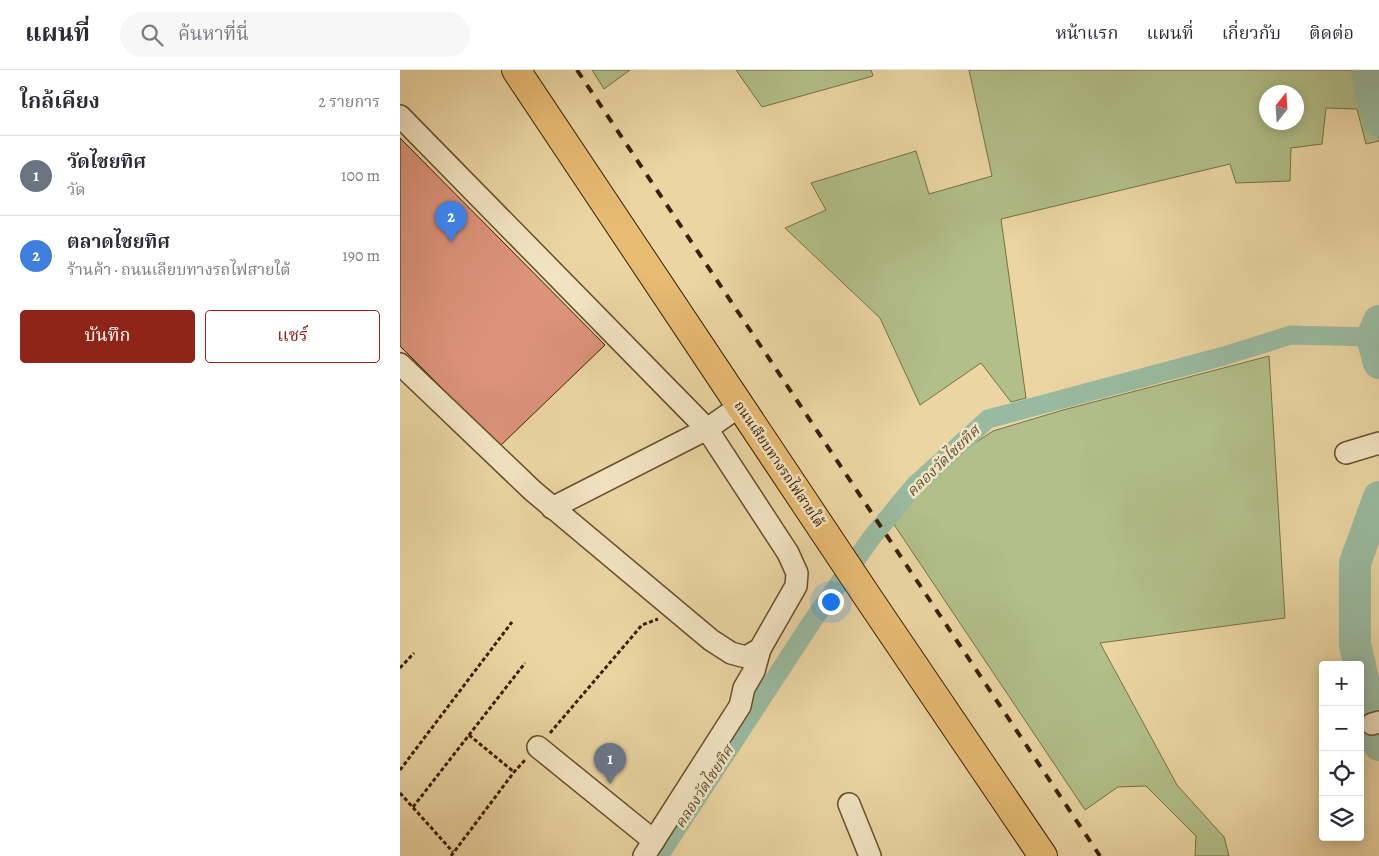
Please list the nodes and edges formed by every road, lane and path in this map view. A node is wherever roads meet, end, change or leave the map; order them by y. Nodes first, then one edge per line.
1 (516, 70) edge
2 (400, 116) edge
3 (400, 364) edge
4 (740, 406) junction
5 (707, 429) junction
6 (1379, 443) edge
7 (1346, 453) dead end
8 (552, 508) junction
9 (662, 617) dead end
10 (512, 622) dead end
11 (760, 649) junction
12 (414, 653) dead end
13 (525, 664) dead end
14 (400, 668) edge
15 (469, 735) junction
16 (538, 747) junction
17 (400, 770) edge
18 (514, 772) junction
19 (400, 793) edge
20 (850, 804) dead end
21 (412, 807) junction
22 (649, 848) edge
23 (452, 854) edge
24 (870, 856) edge
25 (1043, 856) edge

1 - 4 main road, ถนนเลียบทางรถไฟสายใต้
2 - 5 street
3 - 8 street
4 - 5 street
4 - 25 main road, ถนนเลียบทางรถไฟสายใต้
5 - 8 street
5 - 11 street
6 - 7 street
8 - 11 street
9 - 16 path
10 - 17 path
11 - 22 street
12 - 14 path
13 - 15 path
15 - 18 path
15 - 21 path
16 - 18 path
16 - 22 street
18 - 23 path
19 - 21 path
20 - 24 street
21 - 23 path

